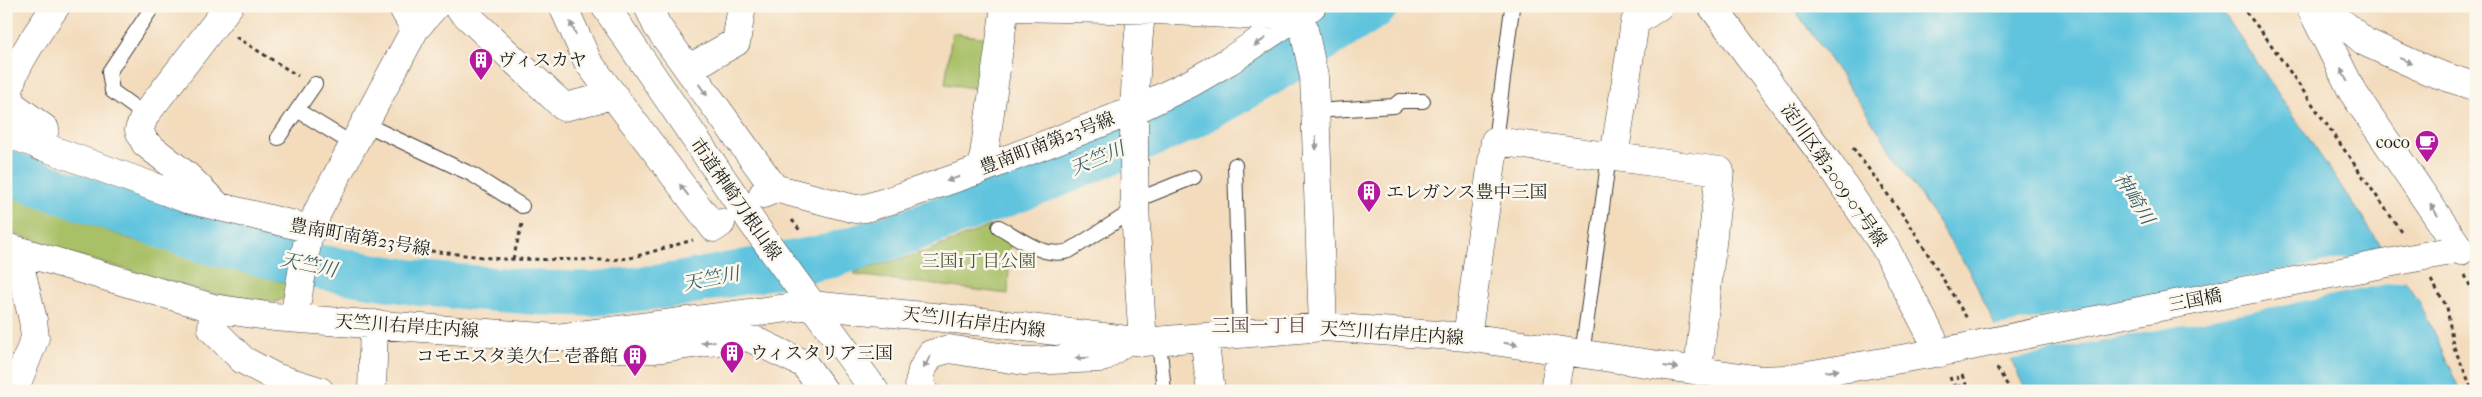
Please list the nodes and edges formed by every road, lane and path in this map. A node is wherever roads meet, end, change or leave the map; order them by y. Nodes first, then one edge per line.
1 (56, 6) edge
2 (153, 6) edge
3 (435, 6) edge
4 (457, 6) edge
5 (563, 6) edge
6 (605, 6) edge
7 (648, 6) edge
8 (742, 6) edge
9 (1659, 6) edge
10 (1712, 6) edge
11 (2241, 6) edge
12 (2310, 6) edge
13 (2322, 6) edge
14 (1005, 7) edge
15 (1142, 8) edge
16 (1512, 8) dead end
17 (1303, 12) edge
18 (222, 15) edge
19 (409, 18) edge
20 (688, 69) junction
21 (314, 85) joint
22 (2476, 87) edge
23 (614, 95) junction
24 (1423, 101) dead end
25 (297, 110) junction
26 (1315, 111) junction
27 (1135, 113) junction
28 (138, 124) junction
29 (19, 135) edge
30 (360, 135) junction
31 (278, 138) dead end
32 (1495, 141) junction
33 (1612, 156) junction
34 (1235, 165) dead end
35 (982, 169) junction
36 (1194, 177) dead end
37 (1134, 205) junction
38 (218, 206) junction
39 (522, 206) joint
40 (718, 226) joint
41 (999, 227) dead end
42 (310, 234) junction
43 (2408, 242) dead end
44 (12, 250) edge
45 (2461, 256) edge
46 (513, 259) junction
47 (2428, 275) dead end
48 (2476, 286) edge
49 (806, 298) junction
50 (213, 308) junction
51 (294, 318) junction
52 (374, 324) junction
53 (1323, 327) junction
54 (1240, 334) junction
55 (1204, 337) junction
56 (1467, 337) junction
57 (557, 338) junction
58 (1142, 341) junction
59 (1571, 354) junction
60 (1949, 358) junction
61 (1698, 371) junction
62 (1787, 385) edge
63 (1953, 386) dead end
64 (875, 390) edge
65 (14, 391) edge
66 (320, 391) edge
67 (372, 391) edge
68 (824, 391) edge
69 (924, 391) edge
70 (1164, 391) edge
71 (1211, 391) edge
72 (1554, 391) edge
73 (1962, 391) edge
74 (1969, 391) edge
75 (2473, 391) edge

1 - 29 street
2 - 28 lane
3 - 19 street
4 - 23 street
23 -> 5 street
6 - 49 street, 市道神崎刀根山線
7 - 20 street
8 - 20 street
9 - 33 street
10 - 60 street, 淀川区第2009-07号線
11 - 43 path
45 -> 12 street
13 -> 22 street
14 - 15 street
14 - 35 street
15 - 17 street
15 - 27 street
16 - 32 lane
17 - 26 street
17 -> 27 street, 豊南町南第23号線
18 - 21 path
18 - 28 street
19 - 30 street
20 - 35 street, 豊南町南第23号線
21 - 25 lane
40 -> 23 street
24 - 26 lane
25 - 30 lane
25 - 31 lane
26 -> 53 street
27 - 35 street, 豊南町南第23号線
27 - 37 street
28 - 38 street
29 - 38 street, 豊南町南第23号線
30 - 39 lane
30 - 42 street
32 - 33 street
32 - 56 street
33 - 59 lane
33 - 61 street
34 - 54 lane
36 - 37 lane
37 - 41 lane
37 - 58 street
38 - 42 street, 豊南町南第23号線
39 - 46 path
40 - 46 path, 豊南町南第23号線
42 - 46 path, 豊南町南第23号線
42 - 51 street
44 - 50 street, 天竺川右岸庄内線
44 - 65 street
45 - 48 path
45 - 60 street, 三国橋, bridge
47 - 75 path
49 - 57 street, 天竺川右岸庄内線
49 - 58 street, 天竺川右岸庄内線
49 - 64 street, 市道神崎刀根山線
50 - 51 street, 天竺川右岸庄内線
50 - 66 street
51 - 52 street, 天竺川右岸庄内線
52 - 57 street, 天竺川右岸庄内線
52 - 67 street
53 - 54 street, 天竺川右岸庄内線
53 - 56 street, 天竺川右岸庄内線
54 - 55 street, 天竺川右岸庄内線
55 - 58 street, 天竺川右岸庄内線
55 - 71 street
56 -> 59 street, 天竺川右岸庄内線
68 -> 57 street
58 -> 69 street
58 - 70 lane
59 -> 61 street, 天竺川右岸庄内線
59 - 72 street
62 -> 60 street, 天竺川右岸庄内線
60 - 74 path
61 - 62 street, 天竺川右岸庄内線
63 - 73 path

